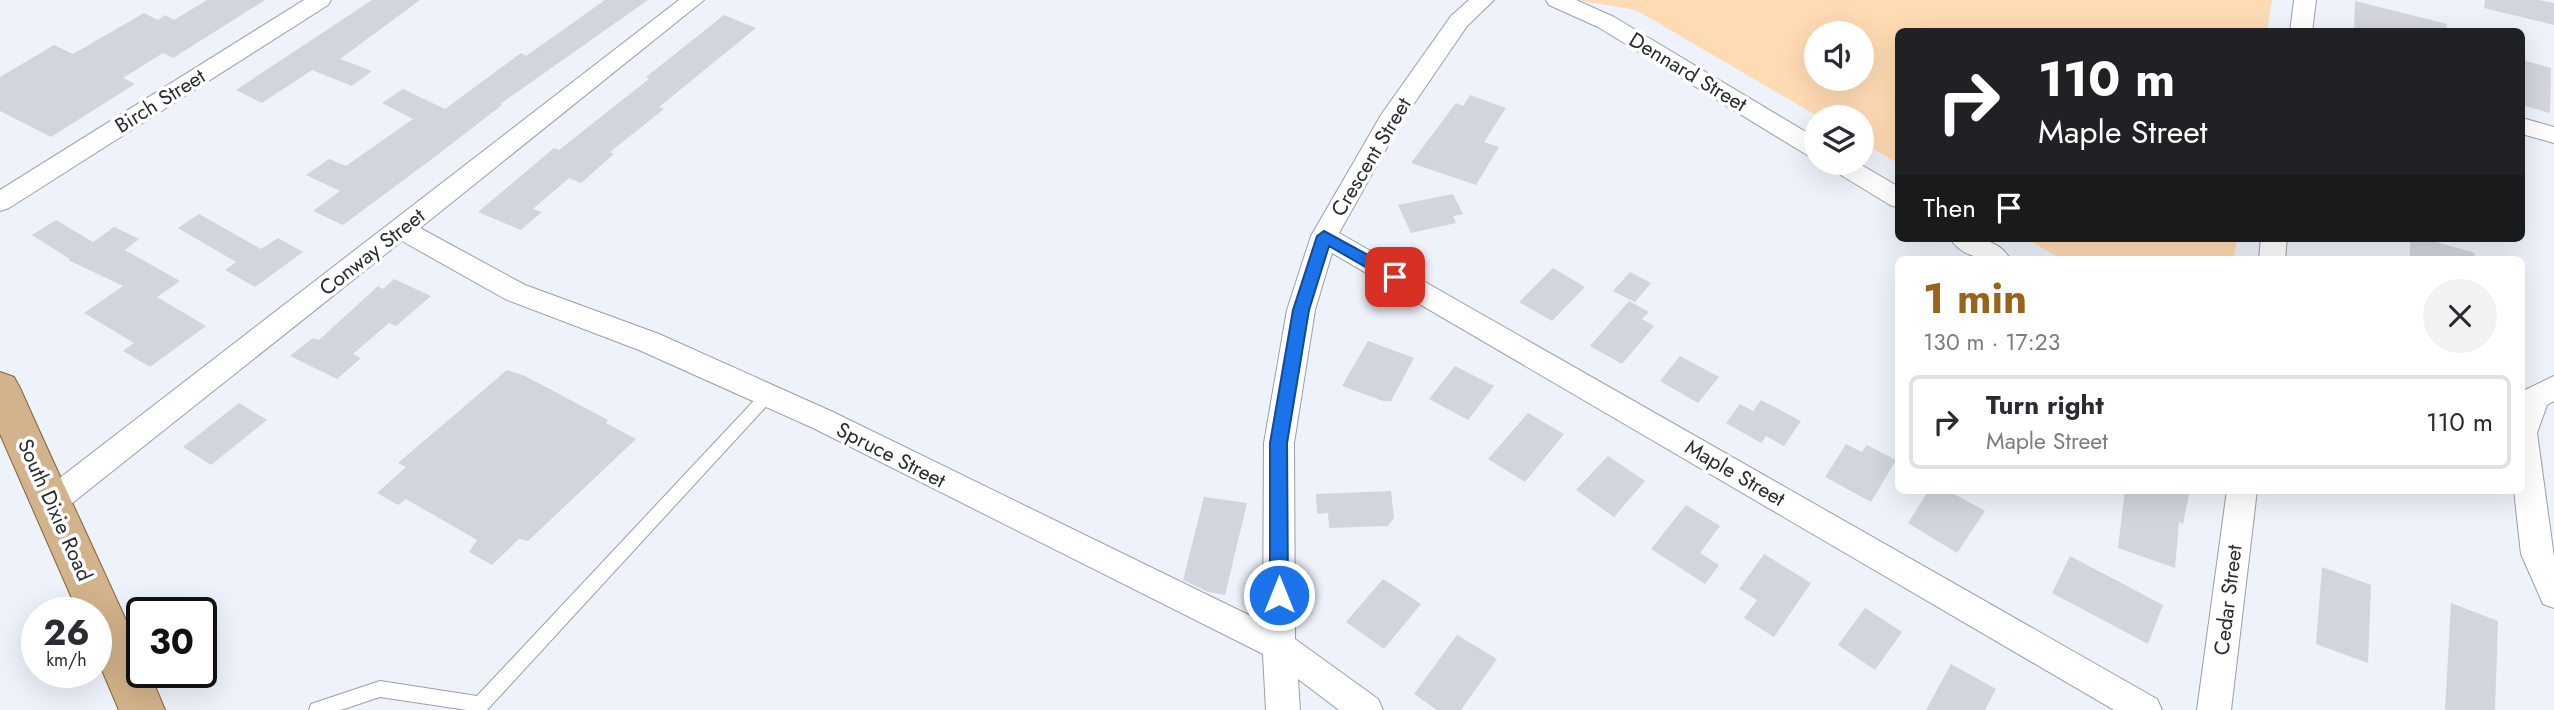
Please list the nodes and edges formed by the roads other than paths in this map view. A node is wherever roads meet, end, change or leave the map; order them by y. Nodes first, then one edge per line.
1 (320, 0) edge
2 (693, 0) edge
3 (1483, 0) edge
4 (1557, 0) edge
5 (2305, 0) edge
6 (2302, 28) edge
7 (2525, 127) edge
8 (2554, 135) edge
9 (1804, 142) edge
10 (1860, 175) edge
11 (1895, 197) edge
12 (0, 202) edge
13 (401, 229) junction
14 (1324, 236) junction
15 (1969, 242) edge
16 (1992, 256) edge
17 (2554, 387) edge
18 (0, 388) edge
19 (768, 396) junction
20 (2525, 425) edge
21 (2525, 457) edge
22 (2241, 494) edge
23 (50, 503) junction
24 (2554, 594) edge
25 (1279, 646) junction
26 (478, 707) edge
27 (142, 710) edge
28 (317, 710) edge
29 (1283, 710) edge
30 (1366, 710) edge
31 (2146, 710) edge
32 (2214, 710) edge

1 - 12 street, Birch Street
2 - 13 street, Conway Street
3 - 14 street, Crescent Street
4 - 9 street, Dennard Street
5 - 6 street
7 - 8 street
10 - 11 street
13 - 19 street, Spruce Street
13 - 23 street, Conway Street
14 - 25 street, Crescent Street
14 - 31 street, Maple Street
15 - 16 street
17 - 20 street
18 - 23 main road, South Dixie Road
19 - 25 street, Spruce Street
19 - 26 lane
21 - 24 street
22 - 32 street, Cedar Street
23 - 27 main road, South Dixie Road
25 - 29 street, Crescent Street
25 - 30 street, Spruce Street
26 - 28 lane

